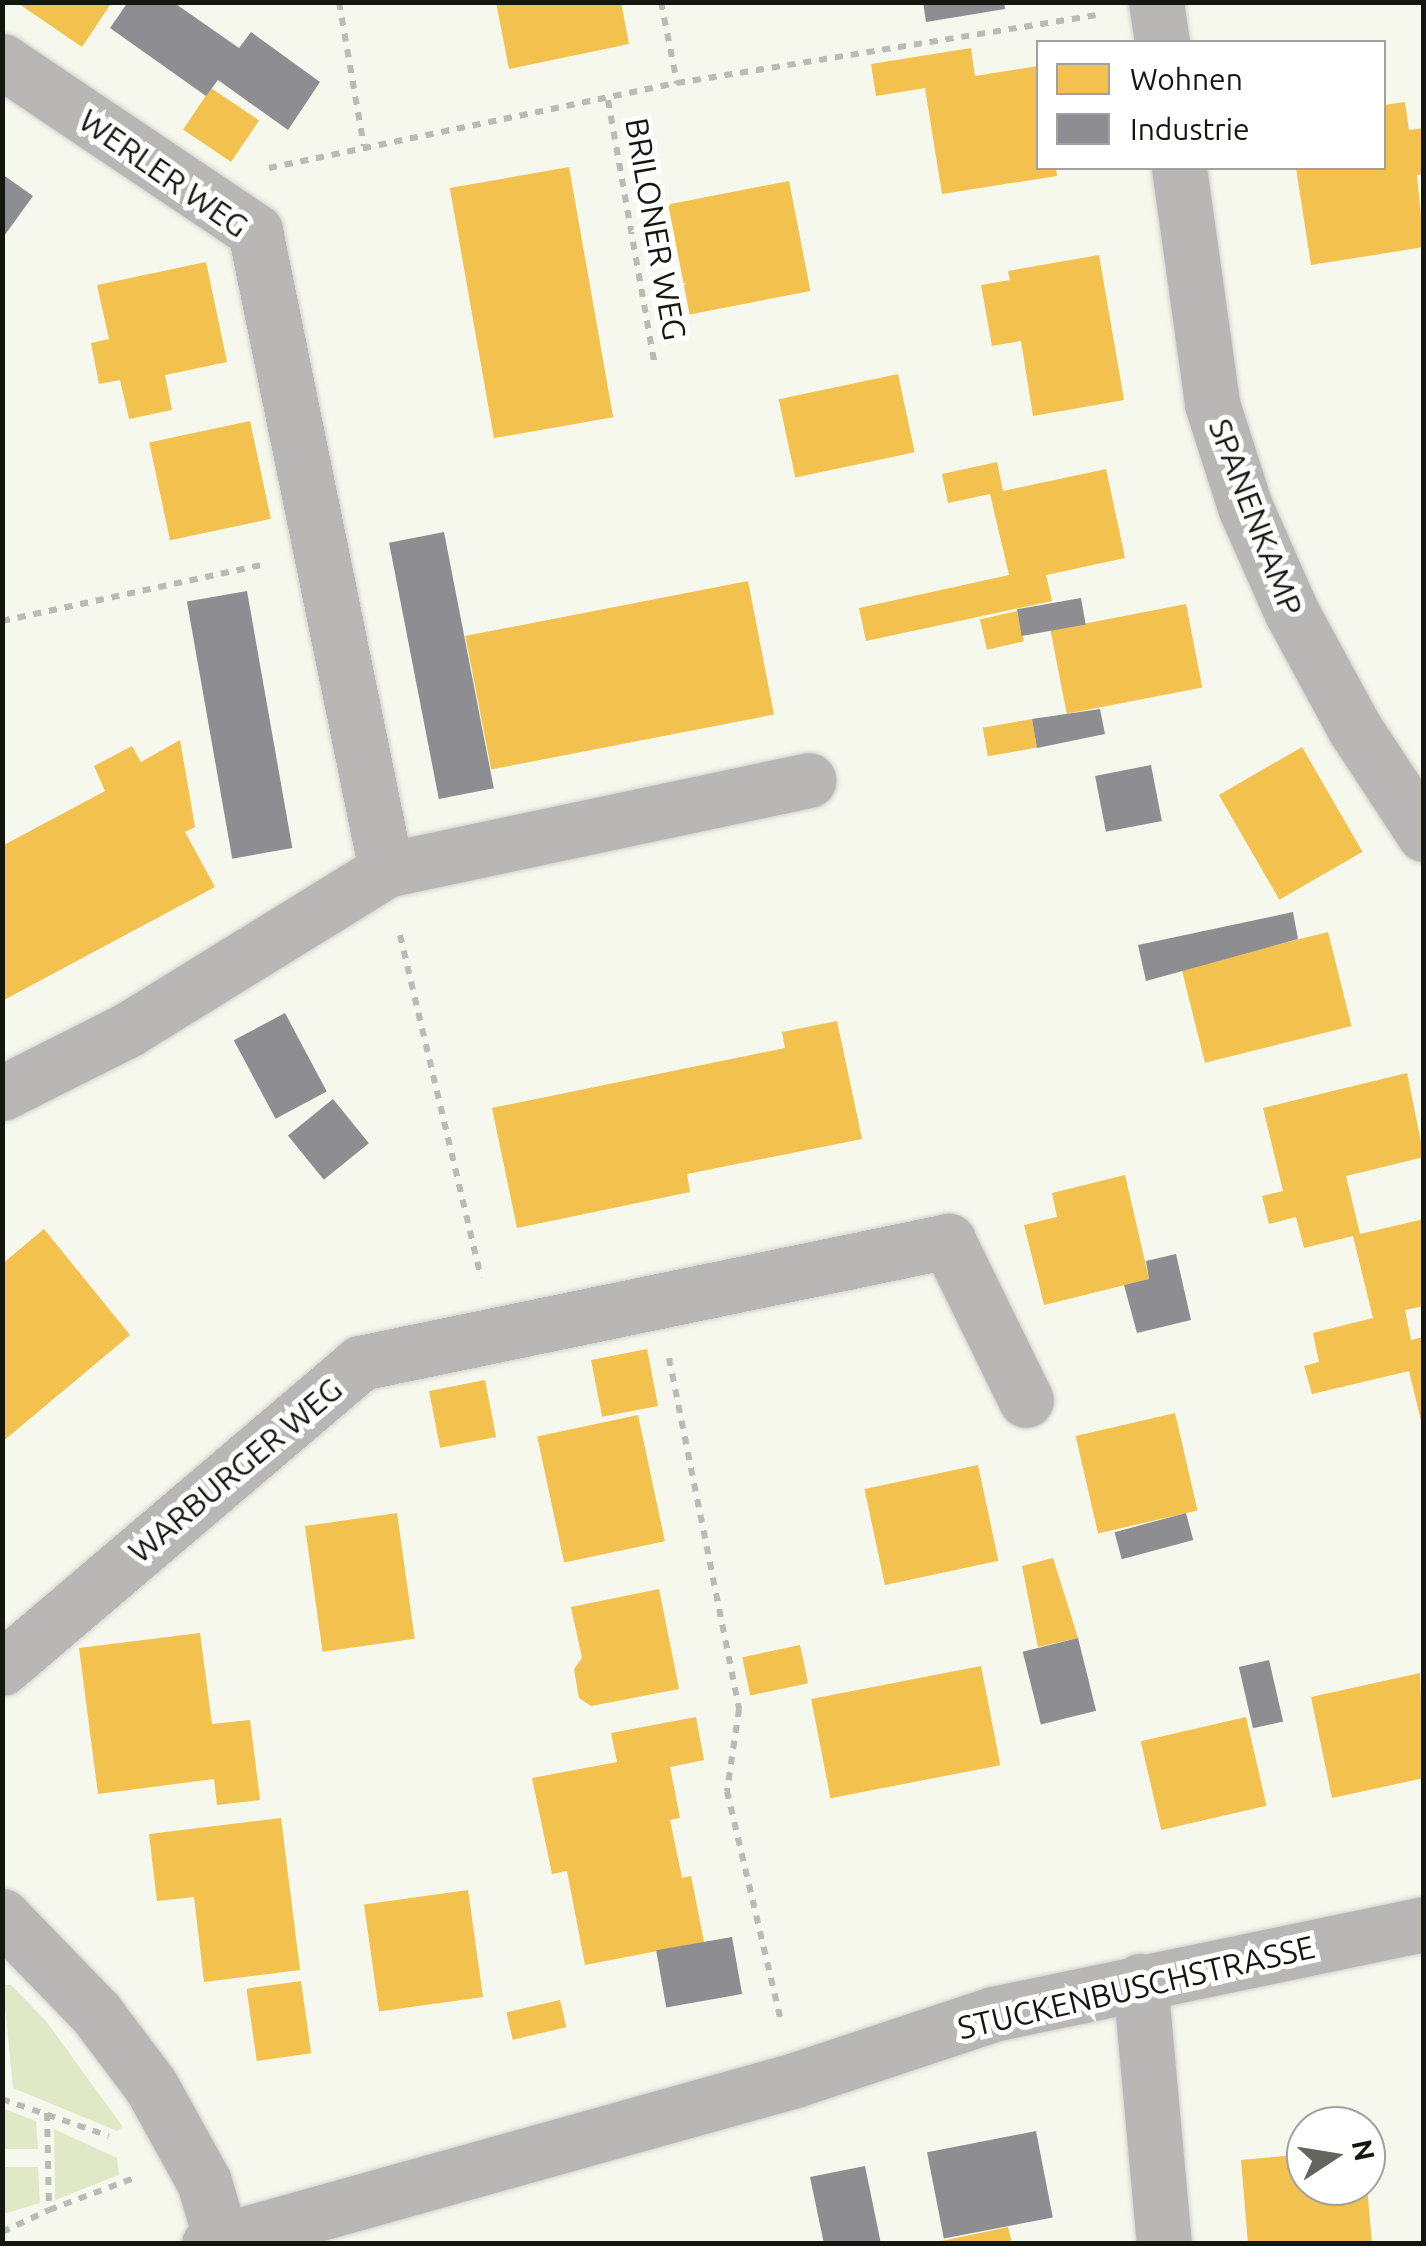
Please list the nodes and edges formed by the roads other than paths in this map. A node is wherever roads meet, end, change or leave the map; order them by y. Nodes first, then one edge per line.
1 (2, 61) edge
2 (1179, 170) edge
3 (808, 780) dead end
4 (1422, 830) edge
5 (386, 870) junction
6 (2, 1092) edge
7 (1026, 1400) dead end
8 (2, 1668) edge
9 (2, 1916) edge
10 (1424, 1924) edge
11 (1140, 1982) junction
12 (215, 2241) edge
13 (1164, 2244) edge

1 - 5 street, WERLER WEG
2 - 4 street, SPANENKAMP
3 - 5 street
5 - 6 street
7 - 8 street, WARBURGER WEG
9 - 12 street
10 - 11 street, STUCKENBUSCHSTRASSE
11 - 12 street, STUCKENBUSCHSTRASSE
11 - 13 street

